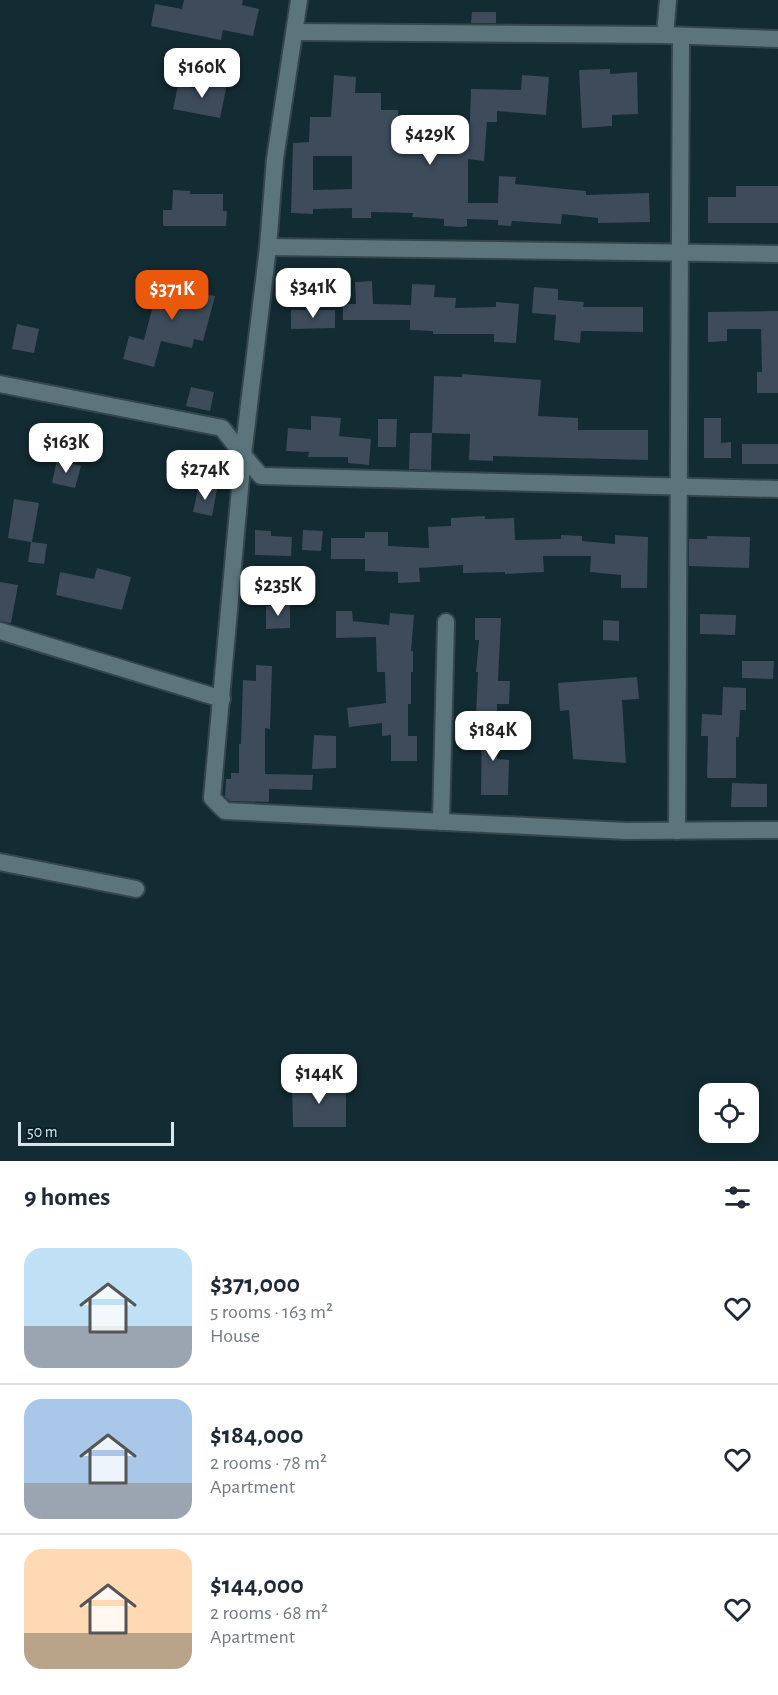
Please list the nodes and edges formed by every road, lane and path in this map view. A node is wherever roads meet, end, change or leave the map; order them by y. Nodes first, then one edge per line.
1 (299, 0) edge
2 (668, 0) edge
3 (295, 32) junction
4 (673, 35) junction
5 (778, 39) edge
6 (268, 247) junction
7 (680, 253) junction
8 (778, 254) edge
9 (0, 384) edge
10 (243, 455) junction
11 (678, 488) junction
12 (778, 489) edge
13 (446, 622) dead end
14 (0, 631) edge
15 (222, 699) junction
16 (441, 822) junction
17 (677, 831) junction
18 (778, 831) edge
19 (0, 862) edge
20 (136, 889) dead end

1 - 3 street
2 - 4 street
3 - 4 street
3 - 6 street
4 - 5 street
4 - 7 street
6 - 7 street
6 - 10 street
7 - 8 street
7 - 11 street
9 - 10 street
10 - 11 street
10 - 15 street
11 - 12 street
11 - 17 street
13 - 16 street
14 - 15 street
15 - 16 street
16 - 17 street
17 - 18 street
19 - 20 street

